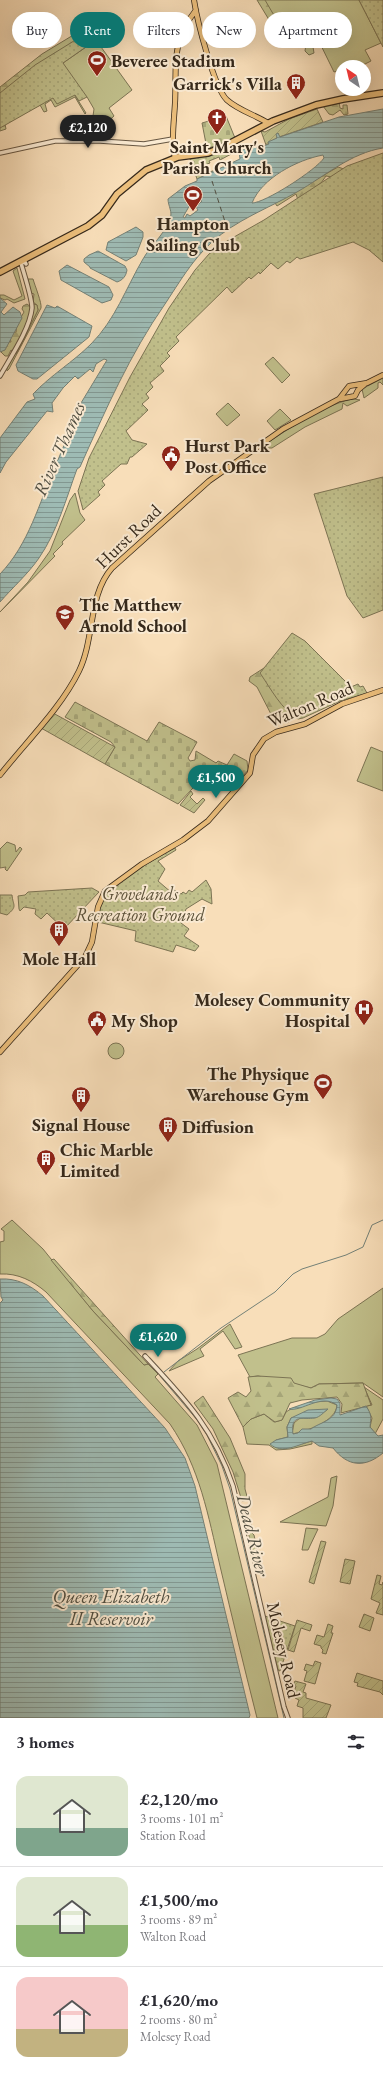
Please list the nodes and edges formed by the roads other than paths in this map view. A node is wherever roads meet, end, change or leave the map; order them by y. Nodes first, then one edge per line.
1 (194, 0) edge
2 (196, 10) junction
3 (383, 93) edge
4 (268, 123) junction
5 (173, 139) junction
6 (0, 153) edge
7 (175, 158) junction
8 (23, 264) junction
9 (0, 272) edge
10 (383, 375) edge
11 (0, 376) edge
12 (367, 383) junction
13 (354, 385) junction
14 (358, 390) junction
15 (346, 392) junction
16 (352, 397) junction
17 (338, 399) junction
18 (383, 690) edge
19 (0, 775) edge
20 (0, 1052) edge
21 (145, 1356) dead end
22 (288, 1718) edge

1 - 2 main road
2 - 4 main road
2 - 5 main road
3 - 4 highway
4 - 7 highway
5 - 6 street
5 - 7 main road
7 - 8 highway
8 - 9 highway
8 - 11 street
10 - 12 main road
12 - 13 main road
12 - 14 main road
13 - 14 main road
13 - 15 main road
14 - 16 main road
15 - 16 main road
15 - 17 main road, Hurst Road
16 - 17 main road, Hurst Road
17 - 19 main road, Hurst Road
18 - 20 main road, Walton Road
21 - 22 street, Molesey Road

